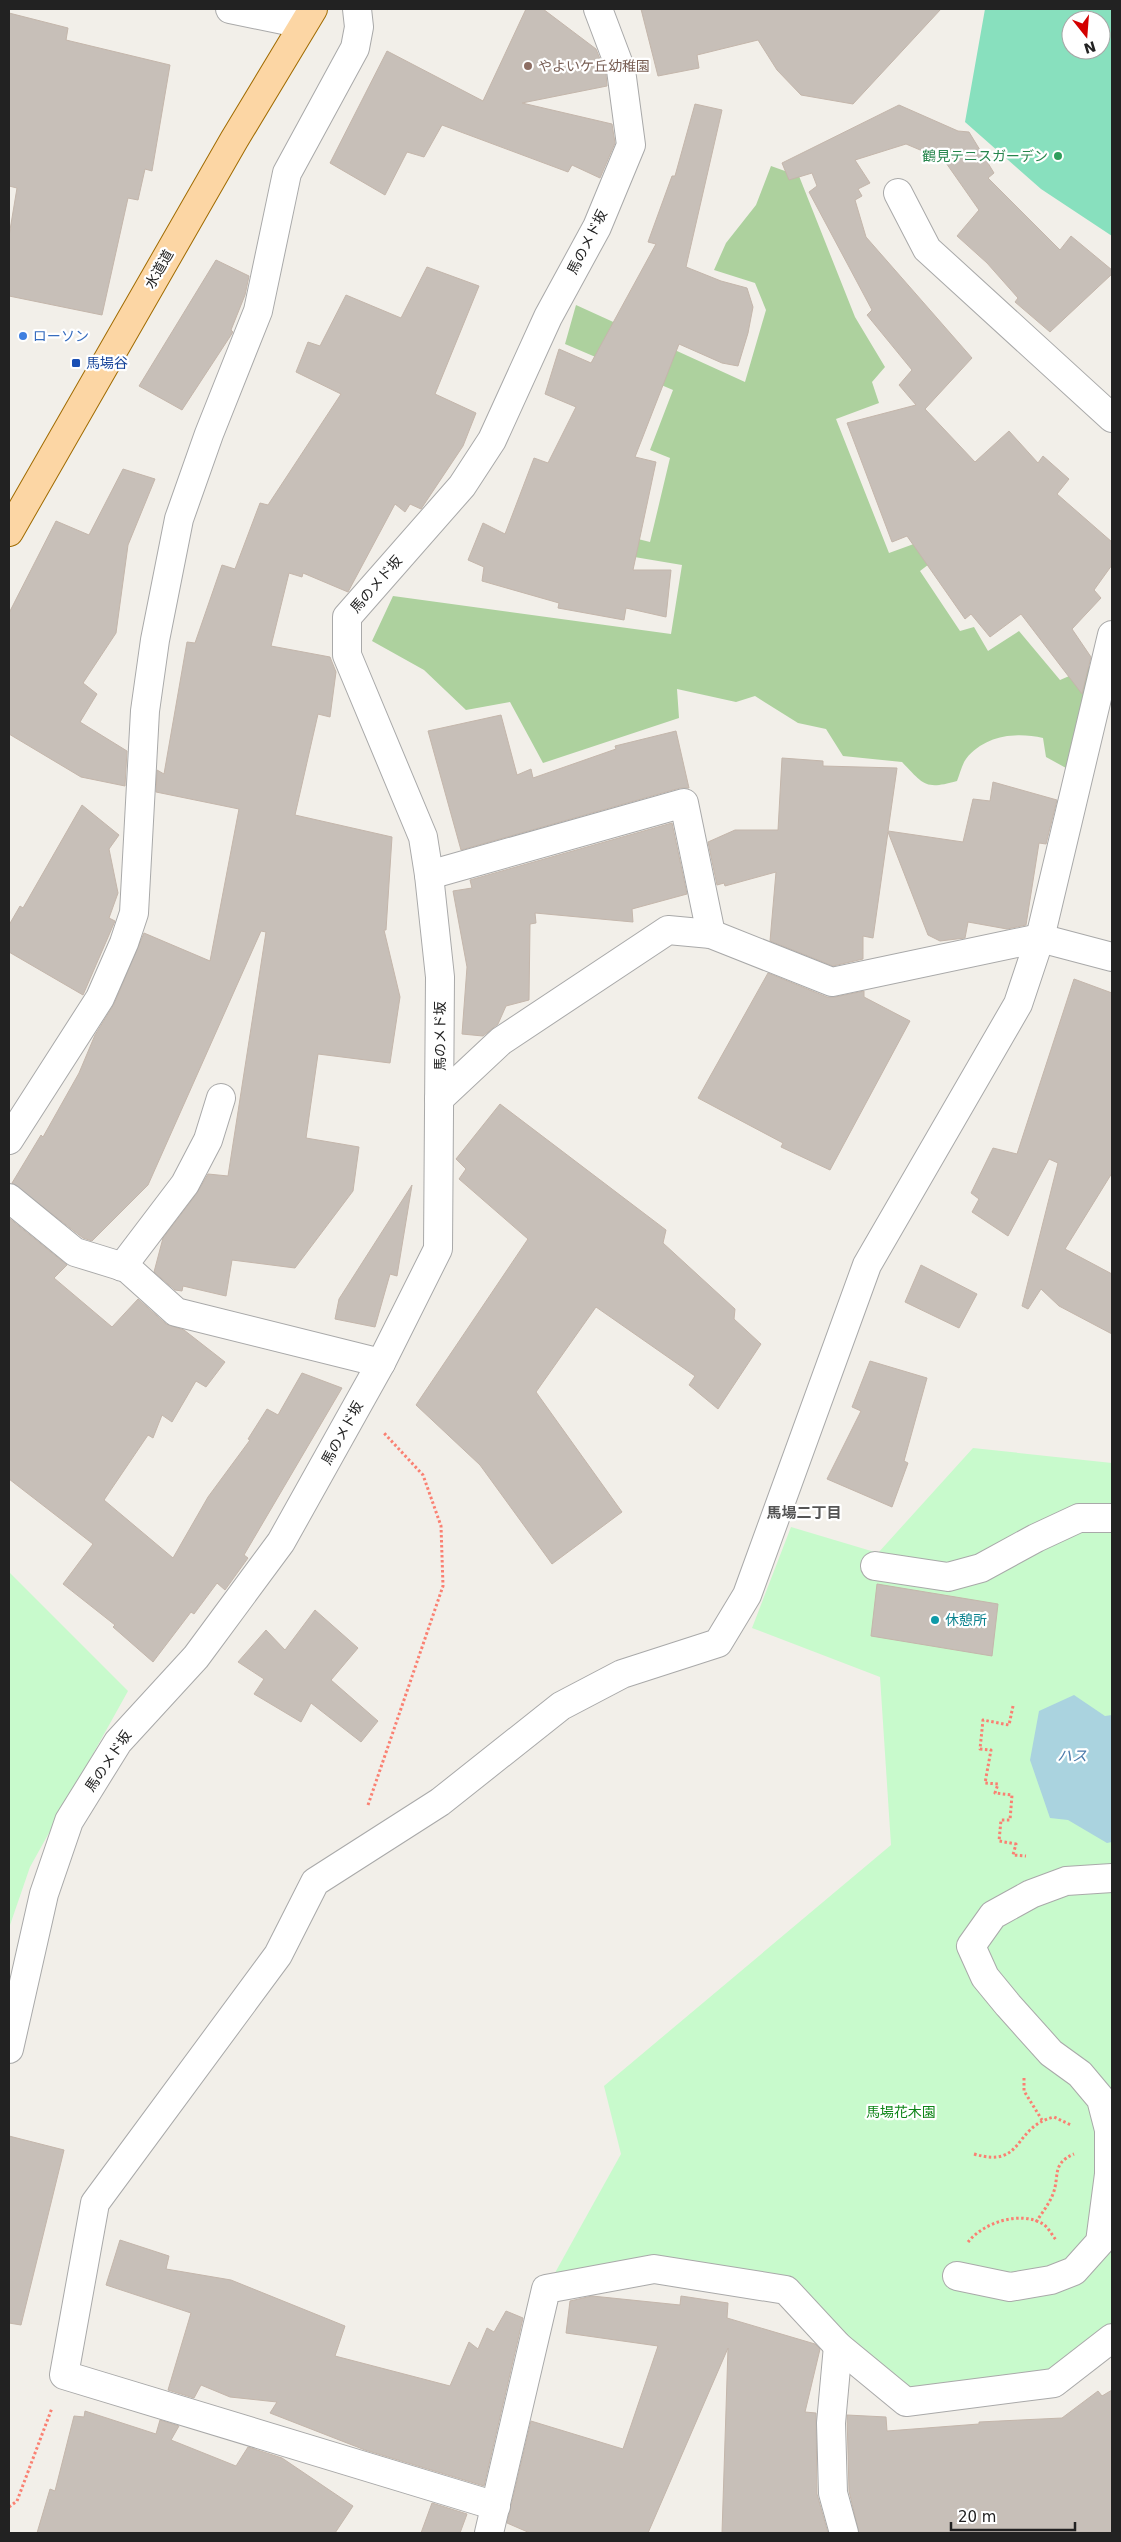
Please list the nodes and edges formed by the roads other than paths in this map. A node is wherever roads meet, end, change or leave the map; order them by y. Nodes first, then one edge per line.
1 (230, 9) edge
2 (357, 9) edge
3 (598, 9) edge
4 (308, 16) edge
5 (898, 193) dead end
6 (1112, 418) edge
7 (9, 532) edge
8 (1112, 635) edge
9 (429, 875) junction
10 (711, 934) junction
11 (1040, 938) junction
12 (1112, 957) edge
13 (221, 1098) dead end
14 (439, 1099) junction
15 (9, 1140) edge
16 (9, 1198) edge
17 (122, 1267) junction
18 (380, 1363) junction
19 (1112, 1518) edge
20 (875, 1566) dead end
21 (1112, 1878) edge
22 (9, 2048) edge
23 (956, 2276) road end
24 (1112, 2338) edge
25 (838, 2346) junction
26 (496, 2506) junction
27 (489, 2533) edge
28 (844, 2533) edge

1 - 4 street
2 - 15 street
3 - 9 street, 馬のメド坂
4 - 7 main road, 水道道
5 - 6 street
8 - 11 street
9 - 10 street
9 - 14 street, 馬のメド坂
10 - 11 street
10 - 14 street
11 - 12 street
11 - 26 street
13 - 17 street
14 - 18 street, 馬のメド坂
16 - 17 street
17 - 18 street
18 - 22 street, 馬のメド坂
19 - 20 street
21 - 23 street
24 - 25 street
25 - 26 street
25 - 28 street
26 - 27 street

